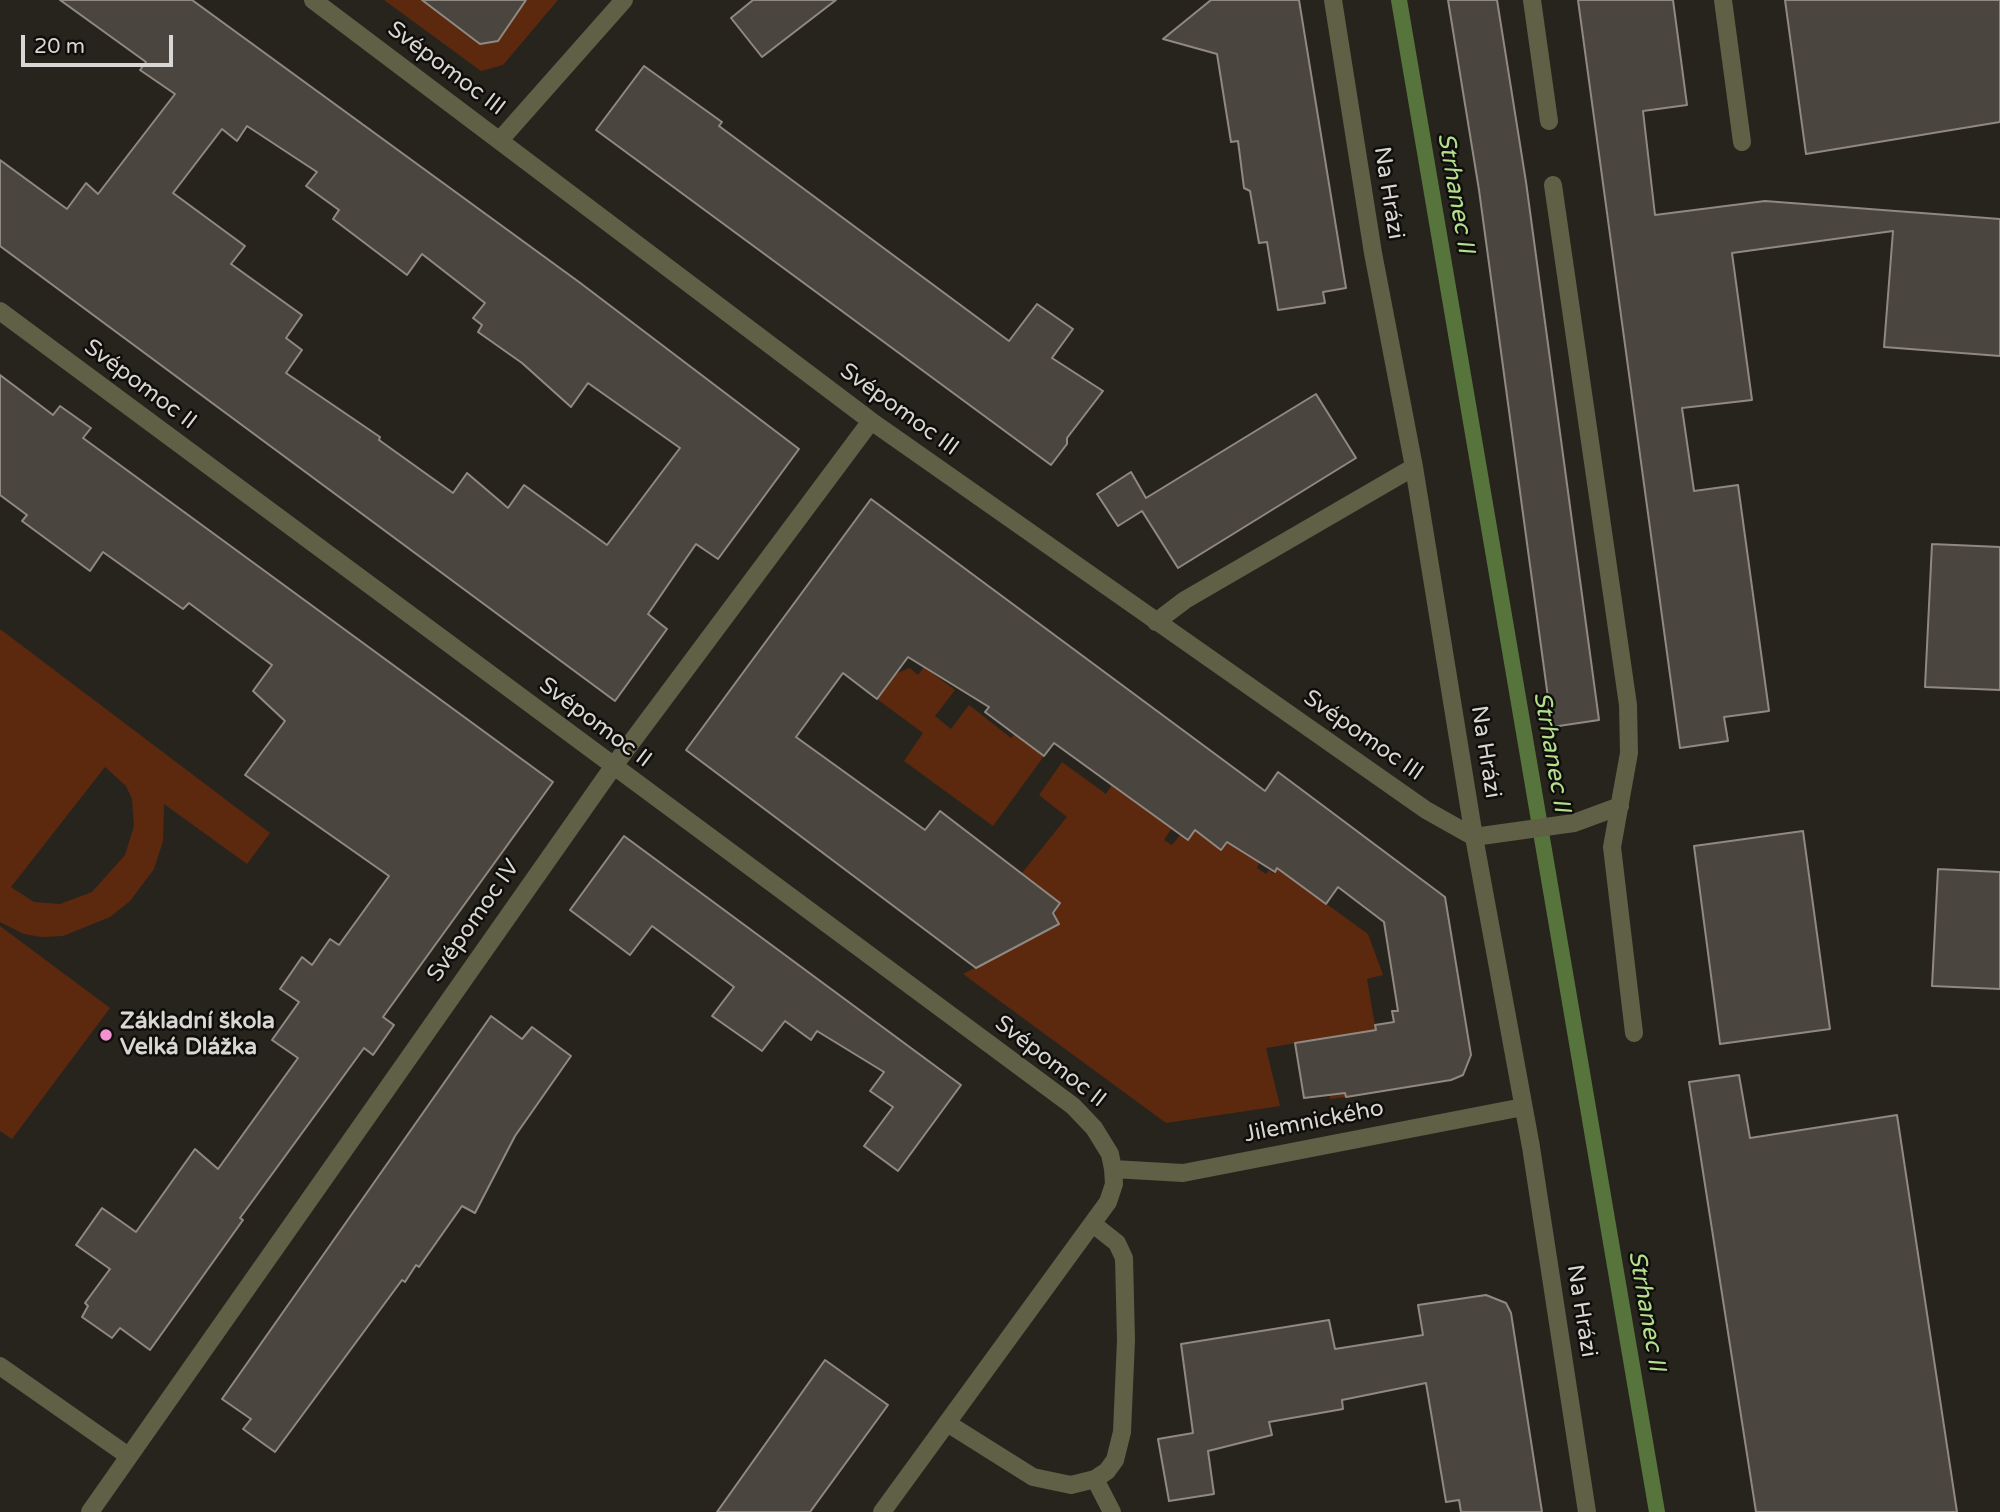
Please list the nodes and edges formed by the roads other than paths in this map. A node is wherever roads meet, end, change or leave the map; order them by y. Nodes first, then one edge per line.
1 (313, 0) edge
2 (624, 0) edge
3 (1333, 0) edge
4 (1532, 0) edge
5 (1723, 0) edge
6 (1549, 121) dead end
7 (500, 140) junction
8 (1742, 142) dead end
9 (1553, 185) dead end
10 (0, 311) edge
11 (871, 421) junction
12 (1414, 467) junction
13 (1156, 622) junction
14 (613, 767) junction
15 (1620, 806) junction
16 (1474, 836) junction
17 (1634, 1034) dead end
18 (1523, 1107) junction
19 (1113, 1169) junction
20 (1093, 1224) junction
21 (0, 1366) edge
22 (947, 1423) junction
23 (127, 1455) junction
24 (1095, 1479) junction
25 (90, 1512) edge
26 (881, 1512) edge
27 (1112, 1512) edge
28 (1587, 1512) edge

1 - 7 street, Svépomoc III
2 - 7 street
3 - 12 street, Na Hrázi
4 - 6 street
5 - 8 street
7 - 11 street, Svépomoc III
9 - 15 street
10 - 14 street, Svépomoc II
11 - 13 street, Svépomoc III
11 - 14 street, Svépomoc IV
12 - 13 street
12 - 16 street, Na Hrázi
13 - 16 street, Svépomoc III
14 - 19 street, Svépomoc II
14 - 23 street, Svépomoc IV
15 - 16 street
15 - 17 street
16 - 18 street, Na Hrázi
18 - 19 street, Jilemnického
18 - 28 street, Na Hrázi
19 - 20 street
20 - 22 street
20 - 24 street
21 - 23 street
22 - 24 street
22 - 26 street
23 - 25 street, Svépomoc IV
24 - 27 street

